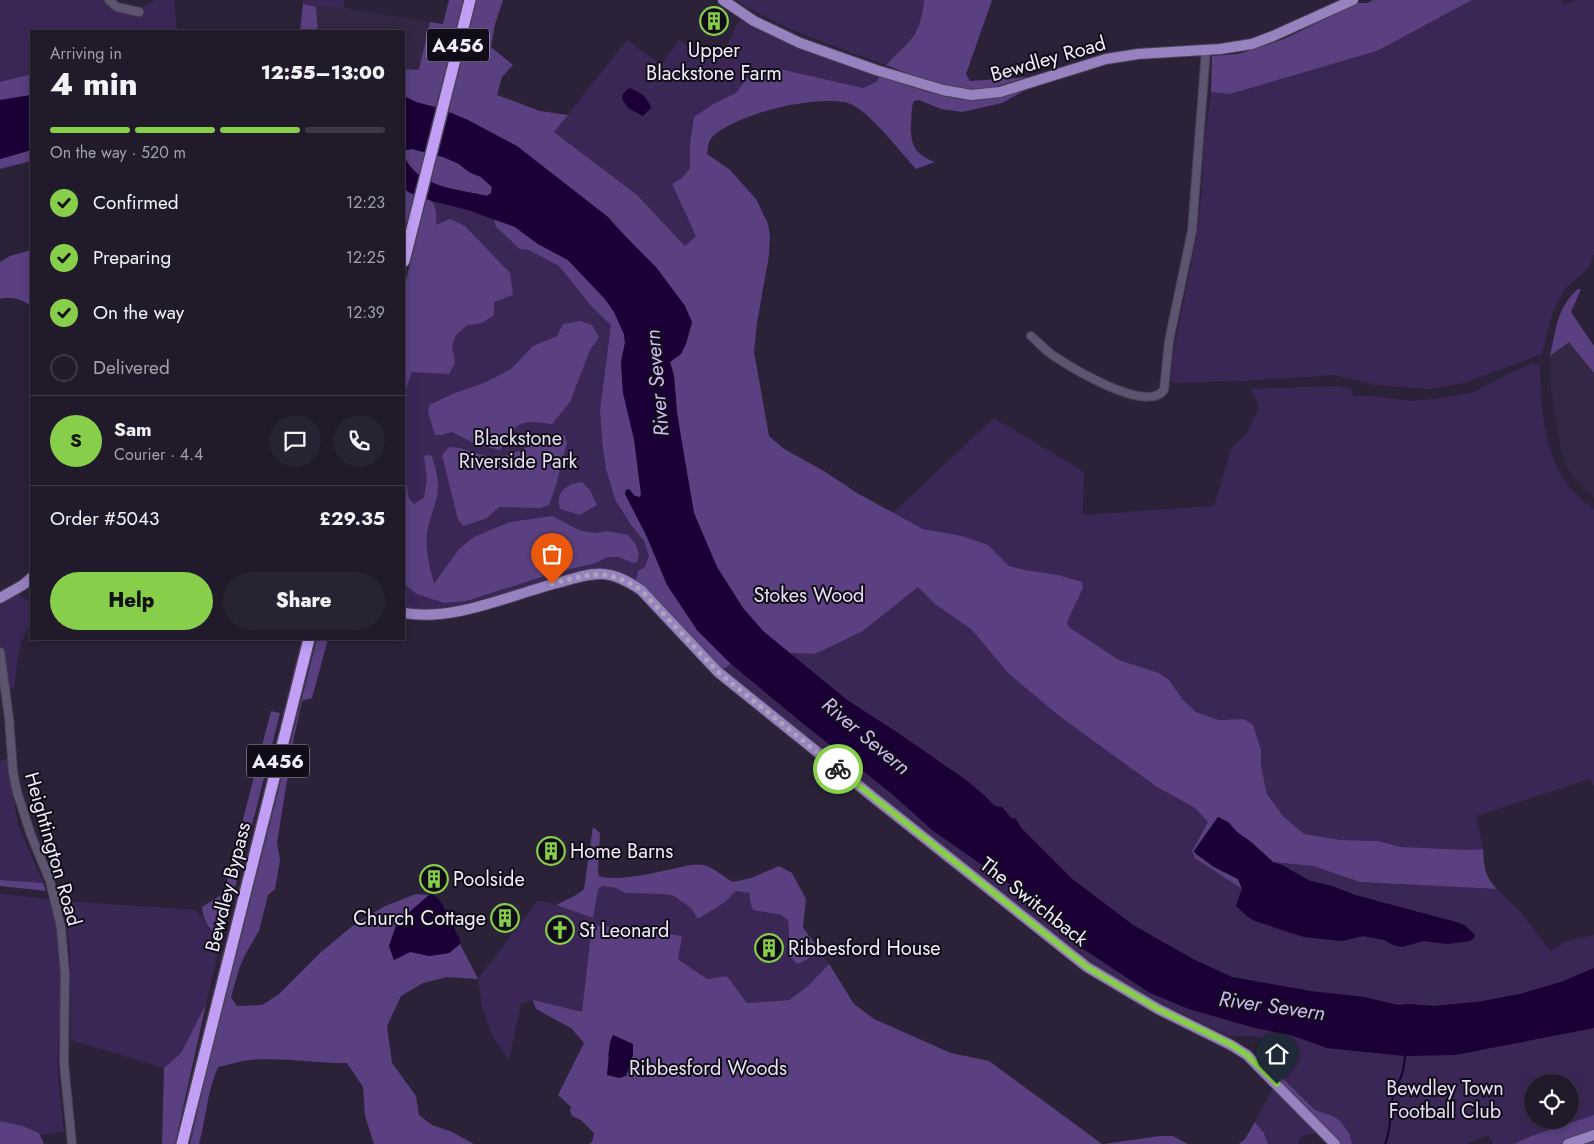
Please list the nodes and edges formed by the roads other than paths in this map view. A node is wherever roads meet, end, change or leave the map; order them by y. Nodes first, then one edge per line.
1 (109, 0) edge
2 (470, 0) edge
3 (723, 0) edge
4 (1353, 0) edge
5 (139, 12) dead end
6 (1206, 50) junction
7 (405, 257) edge
8 (1031, 336) dead end
9 (30, 579) edge
10 (0, 598) edge
11 (405, 613) edge
12 (309, 640) edge
13 (0, 652) edge
14 (1594, 1135) edge
15 (72, 1144) edge
16 (182, 1144) edge
17 (1335, 1144) edge
18 (1568, 1144) edge

1 - 5 street
2 - 7 highway, A456
3 - 6 main road, Bewdley Road
4 - 6 main road, Bewdley Road
6 - 8 street
9 - 10 main road
11 - 17 main road, The Switchback
12 - 16 highway, Bewdley Bypass / A456
13 - 15 street, Heightington Road
14 - 18 main road

